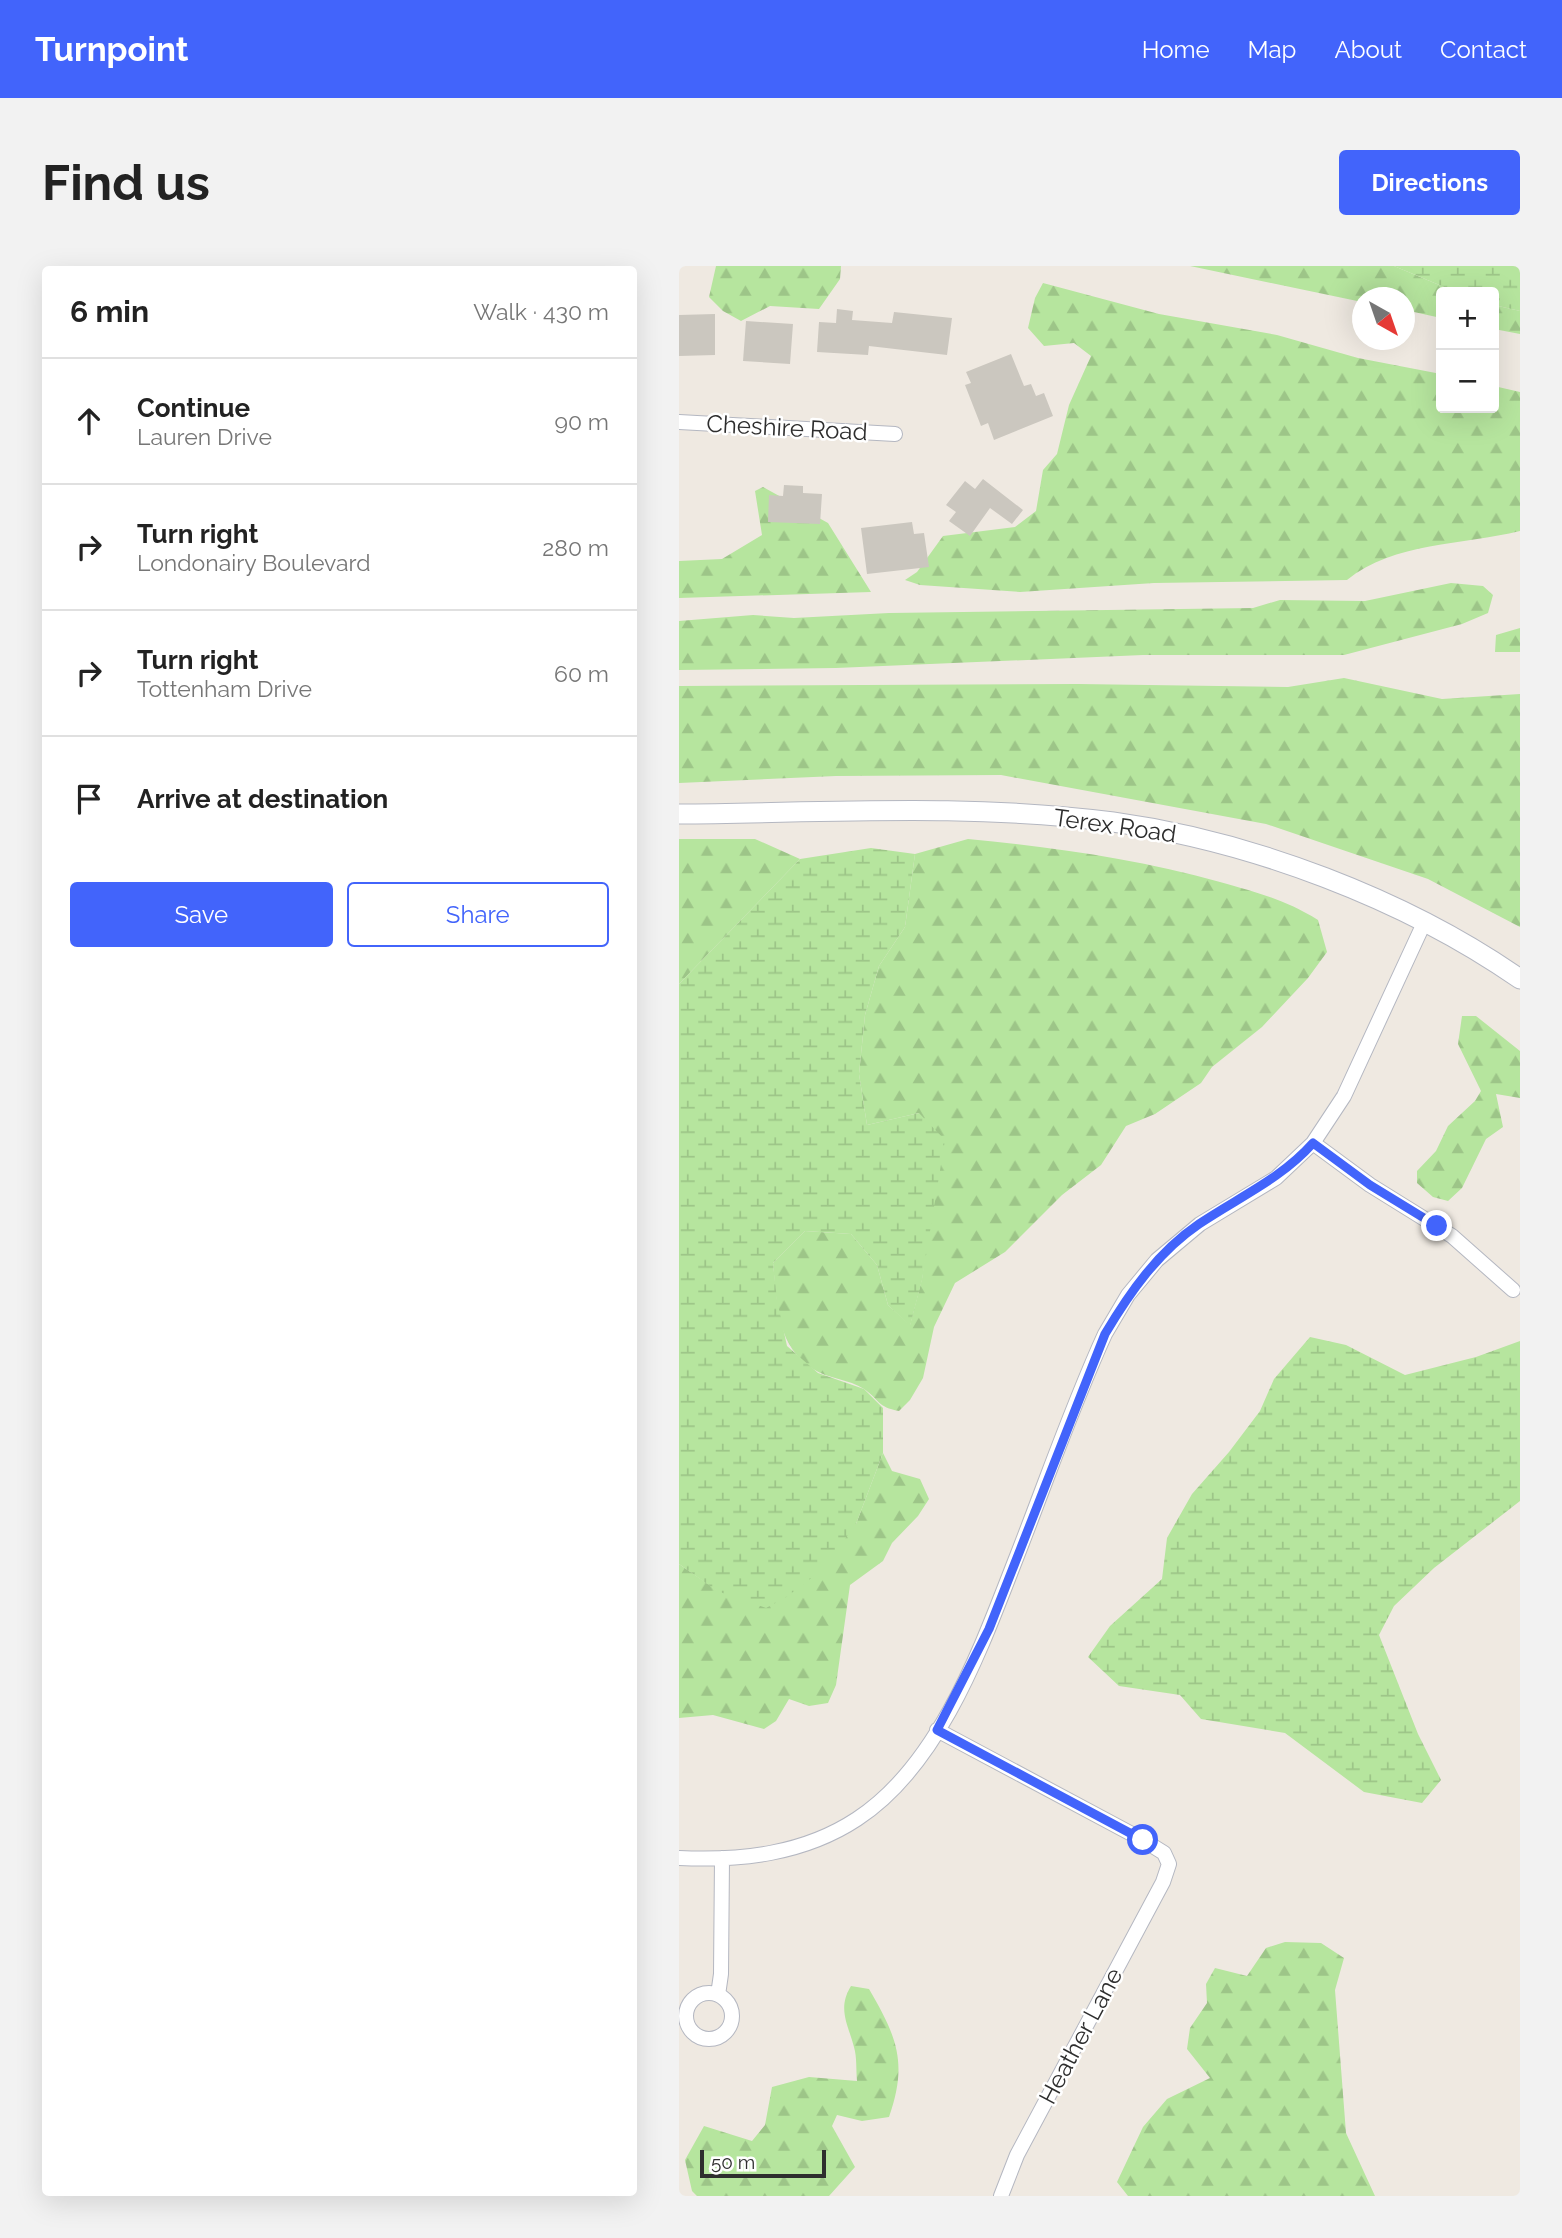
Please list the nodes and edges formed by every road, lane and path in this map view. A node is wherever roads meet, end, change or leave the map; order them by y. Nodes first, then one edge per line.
1 (679, 422) edge
2 (895, 434) dead end
3 (679, 814) edge
4 (1424, 923) junction
5 (1520, 979) edge
6 (1313, 1143) junction
7 (1513, 1290) dead end
8 (937, 1730) junction
9 (679, 1858) edge
10 (722, 1858) junction
11 (718, 1995) dead end
12 (1001, 2196) edge

1 - 2 street, Cheshire Road
3 - 4 main road, Terex Road
4 - 5 main road, Terex Road
4 - 6 street
6 - 7 street
6 - 8 street
8 - 10 street
8 - 12 street, Heather Lane
9 - 10 street
10 - 11 street

